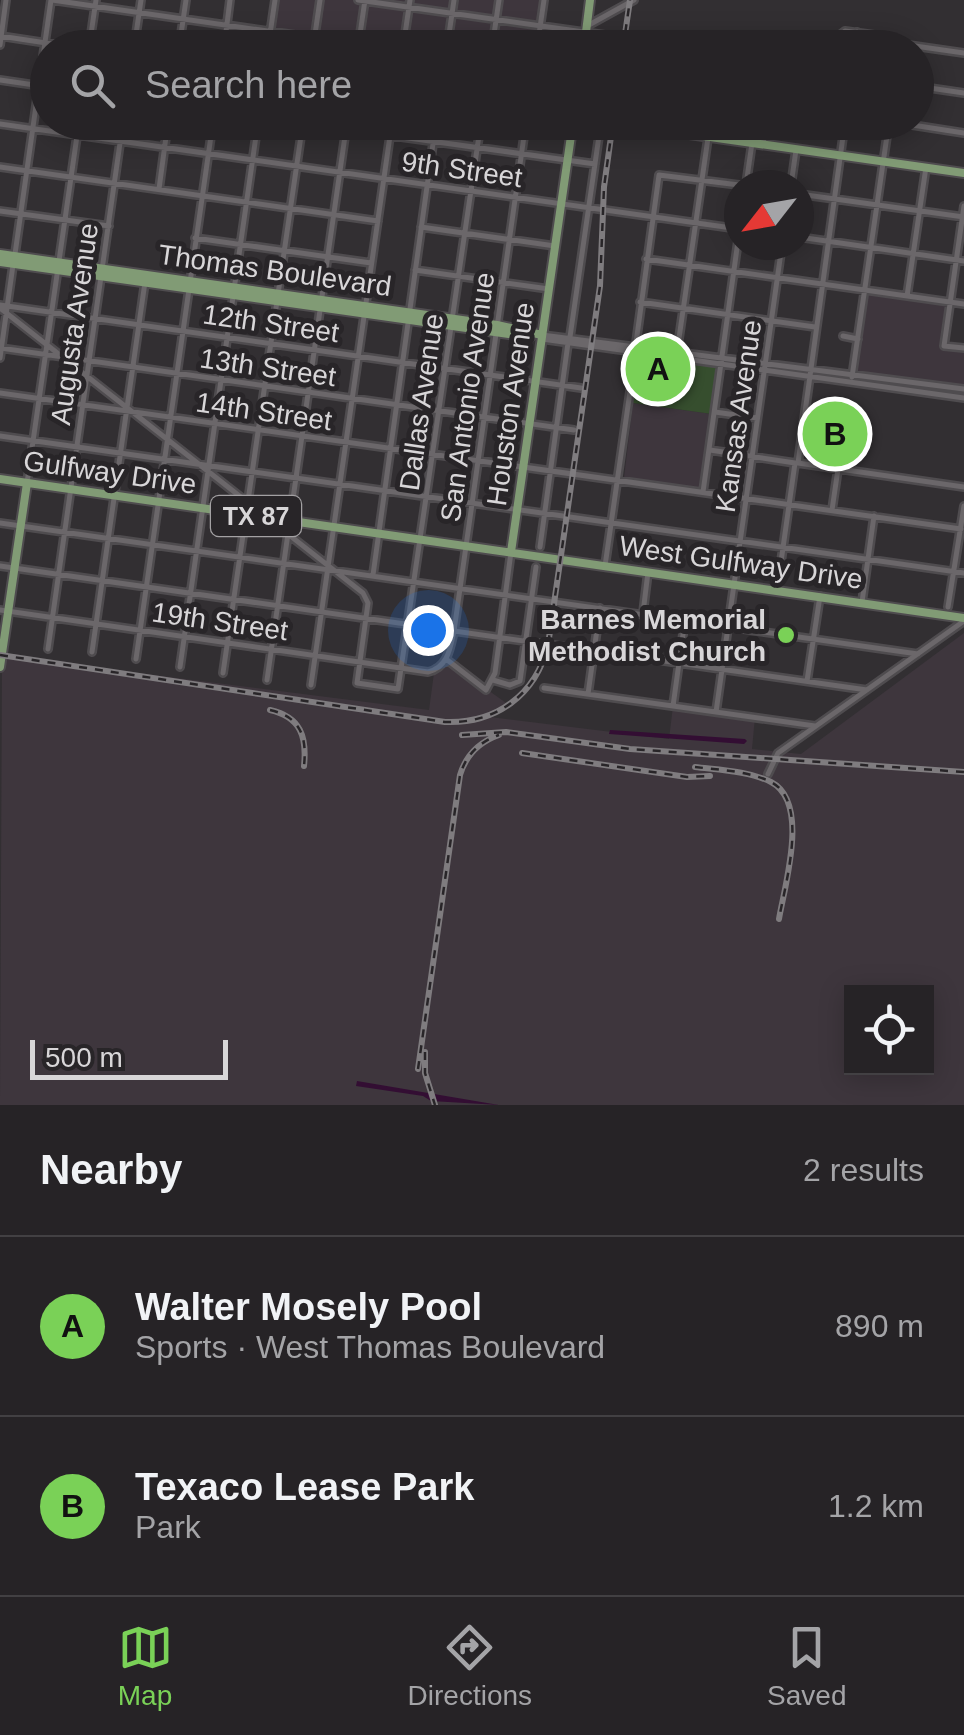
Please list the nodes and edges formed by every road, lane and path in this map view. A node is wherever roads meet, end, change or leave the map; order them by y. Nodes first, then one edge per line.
1 (6, 0) edge
2 (52, 0) edge
3 (140, 0) edge
4 (186, 0) edge
5 (230, 0) edge
6 (275, 0) edge
7 (320, 0) edge
8 (362, 0) edge
9 (454, 0) edge
10 (499, 0) edge
11 (544, 0) edge
12 (590, 0) edge
13 (634, 0) edge
14 (96, 3) edge
15 (409, 4) edge
16 (139, 12) junction
17 (452, 14) junction
18 (183, 18) junction
19 (496, 20) junction
20 (227, 25) junction
21 (540, 26) junction
22 (586, 29) junction
23 (47, 30) edge
24 (92, 30) edge
25 (136, 30) edge
26 (181, 30) edge
27 (226, 30) edge
28 (264, 30) edge
29 (271, 30) edge
30 (316, 30) edge
31 (359, 30) edge
32 (405, 30) edge
33 (450, 30) edge
34 (495, 30) edge
35 (539, 30) edge
36 (590, 30) edge
37 (1, 36) edge
38 (30, 40) edge
39 (0, 45) edge
40 (934, 49) edge
41 (964, 53) edge
42 (0, 80) edge
43 (30, 85) edge
44 (934, 89) edge
45 (964, 93) edge
46 (0, 124) edge
47 (30, 128) edge
48 (934, 128) edge
49 (964, 133) edge
50 (31, 140) edge
51 (76, 140) edge
52 (121, 140) joint
53 (166, 140) edge
54 (210, 140) edge
55 (255, 140) edge
56 (300, 140) edge
57 (345, 140) edge
58 (389, 140) edge
59 (419, 140) edge
60 (479, 140) edge
61 (523, 140) edge
62 (571, 140) edge
63 (600, 140) edge
64 (705, 140) edge
65 (725, 140) edge
66 (764, 140) edge
67 (842, 140) edge
68 (887, 140) edge
69 (434, 142) junction
70 (752, 144) junction
71 (763, 145) junction
72 (165, 147) junction
73 (478, 148) junction
74 (796, 150) junction
75 (208, 153) junction
76 (521, 154) junction
77 (840, 156) junction
78 (252, 159) junction
79 (568, 160) junction
80 (883, 162) junction
81 (595, 164) junction
82 (296, 166) junction
83 (0, 167) edge
84 (926, 168) junction
85 (746, 170) edge
86 (793, 170) edge
87 (27, 171) junction
88 (340, 172) junction
89 (964, 173) edge
90 (71, 177) junction
91 (384, 178) junction
92 (702, 180) junction
93 (115, 183) junction
94 (724, 183) edge
95 (428, 184) junction
96 (158, 190) junction
97 (472, 191) junction
98 (202, 196) junction
99 (814, 196) edge
100 (515, 197) junction
101 (834, 198) junction
102 (246, 202) junction
103 (562, 203) junction
104 (877, 205) junction
105 (964, 206) edge
106 (589, 207) junction
107 (290, 208) junction
108 (920, 210) junction
109 (0, 211) edge
110 (21, 214) junction
111 (334, 214) junction
112 (652, 216) junction
113 (963, 217) edge
114 (64, 220) junction
115 (378, 220) junction
116 (696, 223) junction
117 (108, 226) junction
118 (422, 227) junction
119 (724, 229) edge
120 (466, 233) junction
121 (196, 238) junction
122 (509, 239) junction
123 (814, 240) edge
124 (828, 242) junction
125 (240, 245) junction
126 (555, 246) junction
127 (871, 248) junction
128 (284, 251) junction
129 (0, 254) edge
130 (914, 254) junction
131 (328, 257) junction
132 (646, 259) junction
133 (14, 260) junction
134 (736, 260) edge
135 (780, 260) edge
136 (960, 260) edge
137 (0, 262) edge
138 (372, 264) junction
139 (690, 265) junction
140 (58, 266) junction
141 (415, 270) junction
142 (102, 272) junction
143 (734, 272) junction
144 (460, 276) junction
145 (146, 278) junction
146 (778, 278) junction
147 (503, 282) junction
148 (822, 284) junction
149 (189, 285) junction
150 (549, 289) junction
151 (864, 290) junction
152 (234, 291) junction
153 (907, 296) junction
154 (278, 297) junction
155 (640, 302) junction
156 (950, 302) junction
157 (321, 304) junction
158 (964, 304) edge
159 (4, 308) edge
160 (684, 308) junction
161 (365, 310) junction
162 (51, 312) junction
163 (728, 314) junction
164 (409, 316) junction
165 (95, 318) junction
166 (772, 321) junction
167 (453, 322) junction
168 (139, 325) junction
169 (816, 327) junction
170 (497, 329) junction
171 (183, 331) junction
172 (842, 336) dead end
173 (227, 337) junction
174 (542, 337) junction
175 (858, 339) junction
176 (569, 341) junction
177 (271, 343) junction
178 (47, 344) junction
179 (1, 348) edge
180 (636, 348) junction
181 (964, 348) edge
182 (315, 350) junction
183 (677, 352) junction
184 (45, 355) junction
185 (359, 356) junction
186 (0, 358) edge
187 (64, 358) junction
188 (89, 361) junction
189 (722, 361) junction
190 (403, 362) junction
191 (765, 367) junction
192 (133, 368) junction
193 (446, 368) junction
194 (810, 373) junction
195 (177, 374) junction
196 (490, 374) junction
197 (88, 376) junction
198 (852, 379) junction
199 (220, 380) junction
200 (536, 381) junction
201 (916, 383) junction
202 (562, 385) junction
203 (265, 386) junction
204 (581, 388) dead end
205 (964, 389) edge
206 (915, 391) junction
207 (309, 392) junction
208 (0, 393) edge
209 (38, 398) junction
210 (964, 398) edge
211 (352, 399) junction
212 (82, 405) junction
213 (397, 405) junction
214 (129, 409) junction
215 (440, 412) junction
216 (715, 412) junction
217 (170, 417) junction
218 (484, 418) junction
219 (758, 418) junction
220 (214, 424) junction
221 (530, 424) junction
222 (556, 428) junction
223 (258, 430) junction
224 (574, 430) dead end
225 (0, 436) edge
226 (302, 436) junction
227 (168, 439) junction
228 (33, 440) junction
229 (346, 442) junction
230 (77, 446) junction
231 (390, 449) junction
232 (710, 450) junction
233 (121, 453) junction
234 (434, 455) junction
235 (752, 456) junction
236 (164, 459) junction
237 (477, 461) junction
238 (796, 463) junction
239 (200, 464) junction
240 (208, 468) junction
241 (523, 468) junction
242 (550, 470) junction
243 (838, 470) junction
244 (253, 472) junction
245 (296, 478) junction
246 (0, 479) edge
247 (618, 480) junction
248 (27, 483) junction
249 (340, 484) junction
250 (964, 487) edge
251 (71, 489) junction
252 (384, 490) junction
253 (704, 492) junction
254 (115, 496) junction
255 (428, 497) junction
256 (746, 498) junction
257 (159, 502) junction
258 (248, 502) junction
259 (472, 503) junction
260 (789, 504) junction
261 (964, 506) edge
262 (202, 508) junction
263 (518, 509) junction
264 (832, 510) junction
265 (544, 513) junction
266 (246, 514) junction
267 (874, 516) junction
268 (267, 518) junction
269 (290, 520) junction
270 (0, 523) edge
271 (612, 523) junction
272 (21, 526) junction
273 (334, 527) junction
274 (961, 529) junction
275 (65, 532) junction
276 (378, 533) junction
277 (288, 534) junction
278 (108, 538) junction
279 (422, 539) junction
280 (740, 541) junction
281 (152, 544) junction
282 (466, 546) junction
283 (540, 547) dead end
284 (783, 547) junction
285 (196, 550) junction
286 (512, 552) junction
287 (240, 557) junction
288 (868, 559) junction
289 (284, 564) junction
290 (0, 566) edge
291 (606, 566) junction
292 (536, 567) dead end
293 (15, 568) junction
294 (331, 569) junction
295 (955, 571) junction
296 (648, 572) junction
297 (964, 572) edge
298 (58, 575) junction
299 (372, 576) junction
300 (102, 581) junction
301 (416, 582) junction
302 (734, 584) junction
303 (146, 587) junction
304 (460, 588) junction
305 (777, 590) junction
306 (190, 594) junction
307 (505, 595) junction
308 (820, 596) junction
309 (532, 599) junction
310 (234, 600) junction
311 (862, 602) junction
312 (278, 606) junction
313 (600, 608) junction
314 (4, 610) edge
315 (947, 611) junction
316 (322, 612) junction
317 (642, 614) junction
318 (52, 617) junction
319 (366, 618) junction
320 (685, 620) junction
321 (964, 620) edge
322 (96, 624) junction
323 (410, 625) junction
324 (728, 626) junction
325 (140, 630) junction
326 (952, 630) junction
327 (454, 632) junction
328 (184, 636) junction
329 (499, 638) junction
330 (814, 638) junction
331 (526, 641) junction
332 (228, 642) junction
333 (272, 648) junction
334 (48, 649) dead end
335 (594, 651) junction
336 (92, 652) dead end
337 (918, 654) junction
338 (316, 655) junction
339 (446, 659) junction
340 (136, 660) dead end
341 (360, 661) junction
342 (679, 663) junction
343 (0, 667) edge
344 (180, 667) dead end
345 (404, 668) junction
346 (722, 669) junction
347 (434, 671) joint
348 (223, 673) dead end
349 (267, 680) dead end
350 (493, 680) junction
351 (807, 681) junction
352 (311, 685) dead end
353 (544, 688) dead end
354 (867, 690) junction
355 (588, 694) junction
356 (673, 706) junction
357 (716, 712) junction
358 (815, 726) junction
359 (768, 774) dead end

1 - 37 street
2 - 14 street
2 - 23 street
3 - 16 street
4 - 18 street
5 - 20 street
6 - 29 street
7 - 30 street
8 - 15 street
8 - 31 street
9 - 17 street
10 - 19 street
11 - 21 street
12 - 22 main road
13 - 22 street
14 - 16 street
14 - 24 street
15 - 17 street
15 - 32 street
16 - 18 street
16 - 25 street
17 - 19 street
17 - 33 street
18 - 20 street
18 - 26 street
19 - 21 street
19 - 34 street
20 - 27 street
20 - 28 street
21 - 22 street
21 - 35 street
22 - 36 street
37 - 38 street
37 - 39 street
40 - 41 street
42 - 43 street
44 - 45 street
46 - 47 street, 9th Street
48 - 49 street
50 - 87 street
51 - 90 street
52 - 72 street, 9th Street
52 - 93 street, Augusta Avenue
53 - 72 street
54 - 75 street
55 - 78 street
56 - 82 street
57 - 88 street
58 - 91 street
59 - 69 street
60 - 73 street, Dallas Avenue
61 - 76 street, San Antonio Avenue
62 - 79 main road, Houston Avenue
63 - 81 street
64 - 92 street
65 - 70 main road
66 - 71 street
67 - 77 street
68 - 80 street
69 - 73 street
69 - 95 street
70 - 71 main road
70 - 85 street
71 - 74 main road
72 - 75 street, 9th Street
72 - 96 street
73 - 76 street
73 - 97 street, Dallas Avenue
74 - 77 main road
74 - 86 street
75 - 78 street, 9th Street
75 - 98 street
76 - 79 street
76 - 100 street, San Antonio Avenue
77 - 80 main road
77 - 101 street
78 - 82 street, 9th Street
78 - 102 street
79 - 81 street
79 - 103 main road, Houston Avenue
80 - 84 main road
80 - 104 street
81 - 106 street
82 - 88 street, 9th Street
82 - 107 street
83 - 87 street
84 - 89 main road
84 - 108 street
87 - 90 street
87 - 110 street
88 - 91 street, 9th Street
88 - 111 street
90 - 93 street
90 - 114 street
91 - 95 street, 9th Street
91 - 115 street
92 - 94 street
92 - 112 street
92 - 116 street
93 - 96 street
93 - 117 street, Augusta Avenue
95 - 97 street, 9th Street
95 - 118 street
96 - 98 street
97 - 100 street, 9th Street
97 - 120 street, Dallas Avenue
98 - 102 street
98 - 121 street
99 - 101 street
100 - 103 street, 9th Street
100 - 122 street, San Antonio Avenue
101 - 104 street
101 - 124 street
102 - 107 street
102 - 125 street
103 - 106 street, 9th Street
103 - 126 main road, Houston Avenue
104 - 108 street
104 - 127 street
105 - 113 street
106 - 112 street, 9th Street
106 - 176 street
107 - 111 street
107 - 128 street
108 - 113 street
108 - 130 street
109 - 110 street
110 - 114 street
110 - 133 street
111 - 115 street
111 - 131 street
112 - 116 street, 9th Street
112 - 132 street
113 - 136 street
114 - 117 street
114 - 140 street
115 - 138 street
116 - 119 street, 9th Street
116 - 139 street
117 - 142 street, Augusta Avenue
118 - 120 street
118 - 141 street
120 - 122 street
120 - 144 street, Dallas Avenue
121 - 125 street
121 - 149 street
122 - 126 street
122 - 147 street, San Antonio Avenue
123 - 124 street
124 - 127 street
124 - 148 street
125 - 128 street
125 - 152 street
126 - 150 main road, Houston Avenue
127 - 130 street
127 - 151 street
128 - 131 street
128 - 154 street
129 - 133 main road, Thomas Boulevard
130 - 136 street
130 - 153 street
131 - 138 street
131 - 157 street
132 - 139 street
132 - 155 street
133 - 137 main road, Thomas Boulevard
133 - 140 main road, Thomas Boulevard
133 - 140 main road, Thomas Boulevard
133 - 159 street
134 - 143 street
135 - 146 street, Kansas Avenue
136 - 156 street
138 - 161 street
139 - 143 street
139 - 160 street
140 - 142 main road, Thomas Boulevard
140 - 142 main road, Thomas Boulevard
140 - 162 street
141 - 144 street
141 - 164 street
142 - 145 main road, Thomas Boulevard
142 - 165 street, Augusta Avenue
143 - 146 street
143 - 163 street
144 - 147 street
144 - 167 street, Dallas Avenue
145 - 149 main road, Thomas Boulevard
145 - 168 street
146 - 148 street
146 - 166 street, Kansas Avenue
147 - 150 street
147 - 170 street, San Antonio Avenue
148 - 151 street
148 - 169 street
149 - 152 main road, Thomas Boulevard
149 - 171 street
150 - 174 main road, Houston Avenue
151 - 153 street
151 - 175 street
152 - 154 main road, Thomas Boulevard
152 - 173 street
153 - 156 street
154 - 157 main road, Thomas Boulevard
154 - 177 street
155 - 160 street
155 - 180 street
156 - 158 street
156 - 181 street
157 - 161 main road, Thomas Boulevard
157 - 182 street
159 - 162 street, 12th Street
159 - 178 street
159 - 179 street
160 - 163 street
160 - 183 street
161 - 164 main road, Thomas Boulevard
161 - 185 street
162 - 165 street, 12th Street
162 - 178 street
163 - 166 street
163 - 189 street
164 - 167 main road, Thomas Boulevard
164 - 190 street
165 - 168 street, 12th Street
165 - 188 street, Augusta Avenue
166 - 169 street
166 - 191 street, Kansas Avenue
167 - 170 main road, Thomas Boulevard
167 - 193 street, Dallas Avenue
168 - 171 street, 12th Street
168 - 192 street
169 - 194 street
170 - 174 main road, Thomas Boulevard
170 - 196 street, San Antonio Avenue
171 - 173 street, 12th Street
171 - 195 street
172 - 175 street
173 - 177 street, 12th Street
173 - 199 street
174 - 176 street
174 - 200 main road, Houston Avenue
175 - 198 street
176 - 180 street
176 - 202 street
177 - 182 street, 12th Street
177 - 203 street
178 - 184 street
178 - 187 street
179 - 184 street, 13th Street
179 - 186 street
180 - 183 street
180 - 189 street
180 - 247 street
182 - 185 street, 12th Street
182 - 207 street
183 - 189 street
184 - 187 street, 13th Street
184 - 209 street
185 - 190 street, 12th Street
185 - 211 street
187 - 188 street, 13th Street
187 - 197 street
188 - 192 street, 13th Street
188 - 197 street, Augusta Avenue
189 - 191 street
189 - 216 street
190 - 193 street, 12th Street
190 - 213 street
191 - 194 street
191 - 219 street, Kansas Avenue
192 - 195 street, 13th Street
192 - 214 street
193 - 196 street, 12th Street
193 - 215 street, Dallas Avenue
194 - 198 street
194 - 238 street
195 - 199 street, 13th Street
195 - 217 street
196 - 200 street, 12th Street
196 - 218 street, San Antonio Avenue
197 - 212 street, Augusta Avenue
197 - 214 street
198 - 201 street
198 - 206 street
199 - 203 street, 13th Street
199 - 220 street
200 - 202 street, 12th Street
200 - 221 main road, Houston Avenue
201 - 205 street
201 - 206 street
202 - 204 street, 12th Street
202 - 222 street
203 - 207 street, 13th Street
203 - 223 street
206 - 210 street
207 - 211 street, 13th Street
207 - 226 street
208 - 209 street, 14th Street
209 - 212 street, 14th Street
209 - 228 street
211 - 213 street, 13th Street
211 - 229 street
212 - 214 street, 14th Street
212 - 230 street, Augusta Avenue
213 - 215 street, 13th Street
213 - 231 street
214 - 217 street, 14th Street
214 - 227 street
214 - 233 street
215 - 218 street, 13th Street
215 - 234 street, Dallas Avenue
216 - 219 street
216 - 232 street
217 - 220 street, 14th Street
217 - 227 street
218 - 221 street, 13th Street
218 - 237 street, San Antonio Avenue
219 - 235 street, Kansas Avenue
220 - 223 street, 14th Street
220 - 240 street
221 - 222 street, 13th Street
221 - 241 main road, Houston Avenue
222 - 224 street, 13th Street
222 - 242 street
223 - 226 street, 14th Street
223 - 244 street
225 - 228 street
226 - 229 street, 14th Street
226 - 245 street
227 - 236 street
227 - 239 street
228 - 230 street
228 - 248 street
229 - 231 street, 14th Street
229 - 249 street
230 - 233 street
230 - 251 street, Augusta Avenue
231 - 234 street, 14th Street
231 - 252 street
232 - 235 street
232 - 253 street
233 - 236 street
233 - 254 street
234 - 237 street, 14th Street
234 - 255 street, Dallas Avenue
235 - 238 street
235 - 256 street, Kansas Avenue
236 - 239 street
236 - 257 street
237 - 241 street, 14th Street
237 - 259 street, San Antonio Avenue
238 - 243 street
238 - 260 street
239 - 240 street
240 - 244 street
240 - 258 street
240 - 262 street
241 - 242 street, 14th Street
241 - 263 main road, Houston Avenue
242 - 247 street, 14th Street
242 - 265 street
243 - 250 street
243 - 264 street
244 - 245 street
244 - 258 street
245 - 249 street
245 - 269 street
246 - 248 main road, Gulfway Drive / TX 87
247 - 253 street, 14th Street
247 - 271 street
248 - 251 main road, Gulfway Drive / TX 87
248 - 272 main road
249 - 252 street
249 - 273 street
251 - 254 main road, Gulfway Drive / TX 87
251 - 275 street, Augusta Avenue
252 - 255 street
252 - 276 street
253 - 256 street, 14th Street
254 - 257 main road, Gulfway Drive / TX 87
254 - 278 street
255 - 259 street
255 - 279 street, Dallas Avenue
256 - 260 street, 14th Street
256 - 280 street, Kansas Avenue
257 - 262 main road, Gulfway Drive / TX 87
257 - 281 street
258 - 266 street
258 - 268 street
259 - 263 street
259 - 282 street, San Antonio Avenue
260 - 264 street, 14th Street
260 - 284 street
261 - 274 street
262 - 266 main road, Gulfway Drive / TX 87
262 - 285 street
263 - 265 street
263 - 286 main road, Houston Avenue
264 - 267 street, 14th Street
265 - 271 street
265 - 283 street
266 - 268 main road, Gulfway Drive / TX 87
266 - 287 street
267 - 274 street, 14th Street
267 - 288 street
268 - 269 main road, Gulfway Drive / TX 87
268 - 277 street
269 - 273 main road, Gulfway Drive / TX 87
269 - 277 street
270 - 272 street
271 - 280 street
271 - 291 street
272 - 275 street
272 - 293 main road
273 - 276 main road, Gulfway Drive / TX 87
273 - 294 street
274 - 295 street
275 - 278 street
275 - 298 street, Augusta Avenue
276 - 279 main road, Gulfway Drive / TX 87
276 - 299 street
277 - 289 street
277 - 294 street
278 - 281 street
278 - 300 street
279 - 282 main road, Gulfway Drive / TX 87
279 - 301 street, Dallas Avenue
280 - 284 street
280 - 302 street, Kansas Avenue
281 - 285 street
281 - 303 street
282 - 286 main road, Gulfway Drive / TX 87
282 - 304 street, San Antonio Avenue
284 - 288 street
284 - 305 street
285 - 287 street
285 - 306 street
286 - 291 main road, West Gulfway Drive / TX 87
286 - 307 street, Houston Avenue
287 - 289 street
287 - 310 street
288 - 295 street
288 - 311 street
289 - 294 street
289 - 312 street
290 - 293 street
291 - 296 main road, West Gulfway Drive / TX 87
292 - 309 street
293 - 298 street
293 - 314 main road
294 - 299 street
294 - 316 street
294 - 319 street
295 - 297 street
295 - 315 street
296 - 302 main road, West Gulfway Drive / TX 87
296 - 317 street
298 - 300 street
298 - 318 street, Augusta Avenue
299 - 301 street
300 - 303 street
300 - 322 street
301 - 304 street
301 - 323 street, Dallas Avenue
302 - 305 main road, West Gulfway Drive / TX 87
302 - 324 street, Kansas Avenue
303 - 306 street
303 - 325 street
304 - 307 street
304 - 327 street, San Antonio Avenue
305 - 308 main road, West Gulfway Drive / TX 87
306 - 310 street
306 - 328 street
307 - 309 street
307 - 329 street, Houston Avenue
308 - 311 main road, West Gulfway Drive / TX 87
308 - 330 street
309 - 313 street
309 - 331 street
310 - 312 street
310 - 332 street
311 - 315 main road, West Gulfway Drive / TX 87
312 - 316 street
312 - 333 street
313 - 317 street
313 - 335 street
314 - 318 street, 19th Street
314 - 343 main road
315 - 321 main road, West Gulfway Drive / TX 87
315 - 326 street
316 - 319 street
316 - 338 street
317 - 320 street
318 - 322 street, 19th Street
318 - 334 street, Augusta Avenue
319 - 323 street
319 - 341 street
320 - 324 street
320 - 342 street
321 - 326 street
322 - 325 street, 19th Street
322 - 336 street
323 - 327 street
323 - 345 street, Dallas Avenue
324 - 330 street
324 - 346 street, Kansas Avenue
325 - 328 street, 19th Street
325 - 340 street
326 - 337 street
327 - 329 street
327 - 339 street, San Antonio Avenue
328 - 332 street, 19th Street
328 - 344 street
329 - 331 street
329 - 350 street, Houston Avenue
330 - 337 street
330 - 351 street
331 - 335 street
331 - 350 street
332 - 333 street, 19th Street
332 - 348 street
333 - 338 street, 19th Street
333 - 349 street
335 - 342 street
335 - 355 street
337 - 354 street
338 - 341 street, 19th Street
338 - 352 street
339 - 347 street, San Antonio Avenue
339 - 350 street, Houston Avenue
341 - 345 street, 19th Street
341 - 345 street, Dallas Avenue
342 - 346 street
342 - 356 street
345 - 347 street, 19th Street
346 - 351 street
346 - 357 street, Kansas Avenue
351 - 354 street
353 - 355 street
354 - 358 street
355 - 356 street
356 - 357 street
357 - 358 street
358 - 359 street

